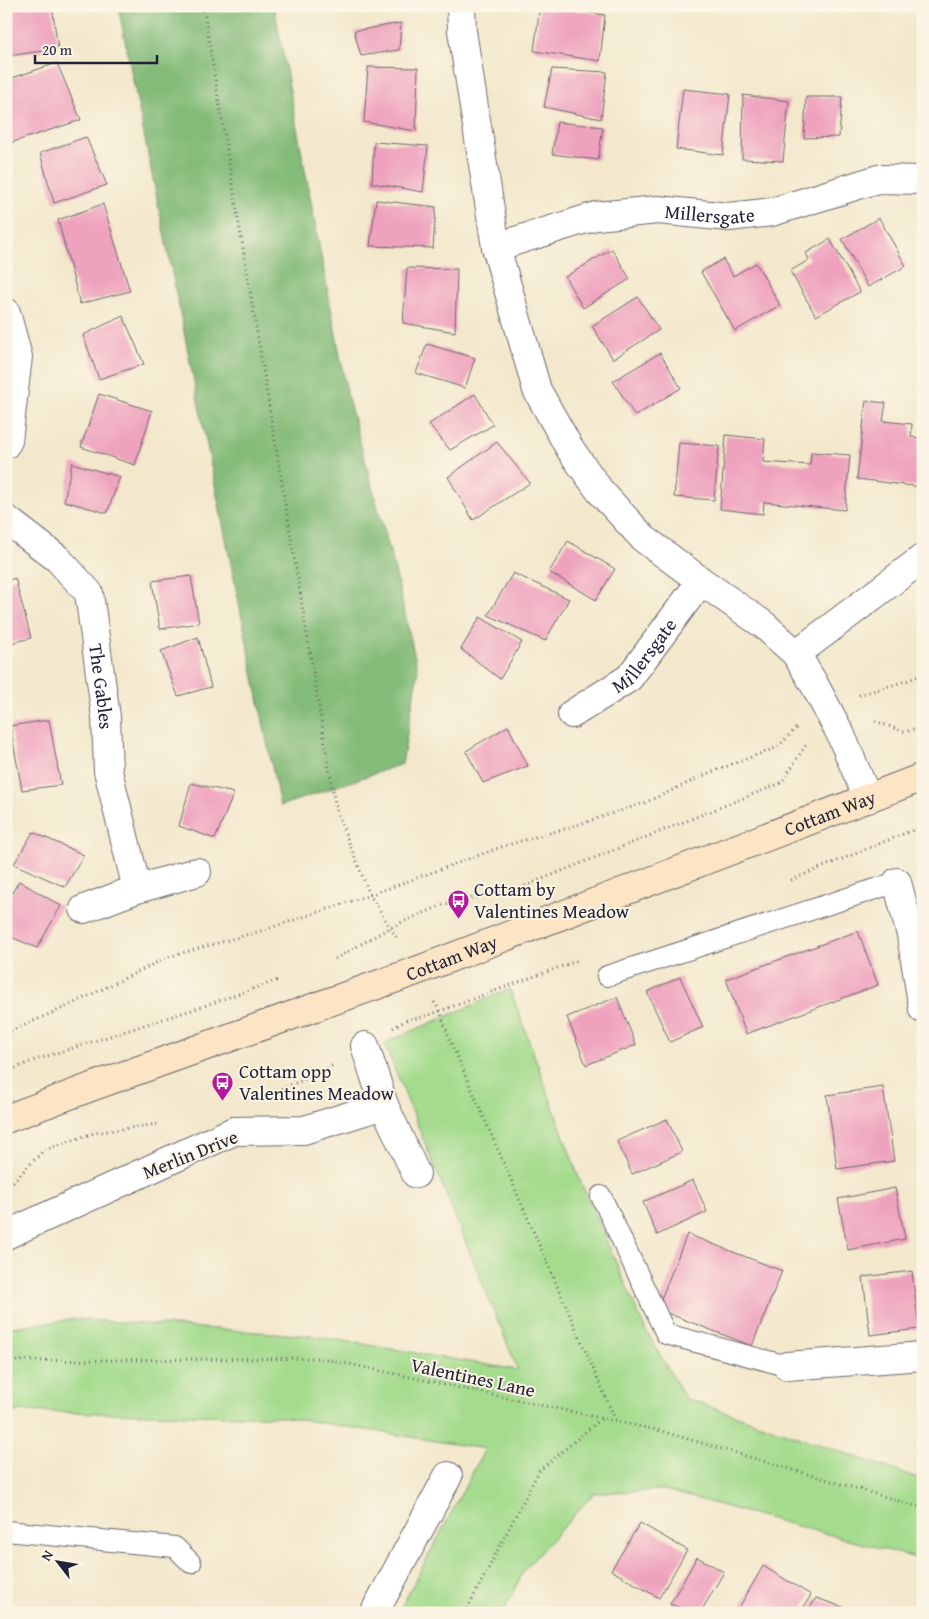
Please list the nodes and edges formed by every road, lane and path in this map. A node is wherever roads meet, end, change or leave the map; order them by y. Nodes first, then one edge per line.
1 (203, 6) edge
2 (461, 6) edge
3 (923, 180) edge
4 (496, 246) junction
5 (6, 312) edge
6 (6, 444) edge
7 (6, 519) edge
8 (923, 558) edge
9 (701, 581) junction
10 (796, 654) junction
11 (923, 674) edge
12 (825, 706) junction
13 (572, 714) dead end
14 (873, 721) dead end
15 (923, 726) edge
16 (806, 745) dead end
17 (923, 777) edge
18 (868, 799) junction
19 (923, 826) edge
20 (197, 872) dead end
21 (790, 881) dead end
22 (896, 882) joint
23 (138, 889) junction
24 (370, 896) junction
25 (84, 909) dead end
26 (391, 927) junction
27 (582, 959) dead end
28 (328, 962) dead end
29 (607, 976) dead end
30 (283, 978) dead end
31 (923, 1009) edge
32 (440, 1011) junction
33 (6, 1033) edge
34 (364, 1046) junction
35 (6, 1072) edge
36 (260, 1096) dead end
37 (384, 1105) junction
38 (6, 1120) edge
39 (158, 1124) dead end
40 (416, 1174) dead end
41 (6, 1189) edge
42 (601, 1196) dead end
43 (6, 1235) edge
44 (6, 1350) edge
45 (923, 1356) edge
46 (6, 1361) edge
47 (12, 1361) junction
48 (787, 1366) joint
49 (602, 1418) junction
50 (616, 1421) junction
51 (448, 1476) dead end
52 (923, 1508) edge
53 (6, 1531) edge
54 (191, 1563) dead end
55 (374, 1613) edge
56 (465, 1613) edge

1 - 24 path
2 - 4 street
3 - 4 street, Millersgate
4 - 9 street
5 - 6 street
7 - 23 street, The Gables
8 - 10 street
9 - 10 street
9 - 13 street, Millersgate
10 - 12 street
11 - 12 path
12 - 18 street
12 - 24 path
14 - 15 path
16 - 26 path
17 - 18 main road, Cottam Way
18 - 38 main road, Cottam Way
19 - 21 path
20 - 23 street
22 - 29 lane
22 - 31 street
23 - 25 street
24 - 26 path
24 - 33 path
26 - 28 path
27 - 32 path
30 - 35 path
32 - 34 path
32 - 50 path
34 - 36 path
34 - 37 street
37 - 40 street
37 - 43 street, Merlin Drive
39 - 41 path
42 - 48 lane
44 - 47 path
45 - 48 street
46 - 47 path, Valentines Lane
47 - 49 path, Valentines Lane
49 - 50 path, Valentines Lane
49 - 56 path
50 - 52 path, Valentines Lane
51 - 55 street
53 - 54 lane

